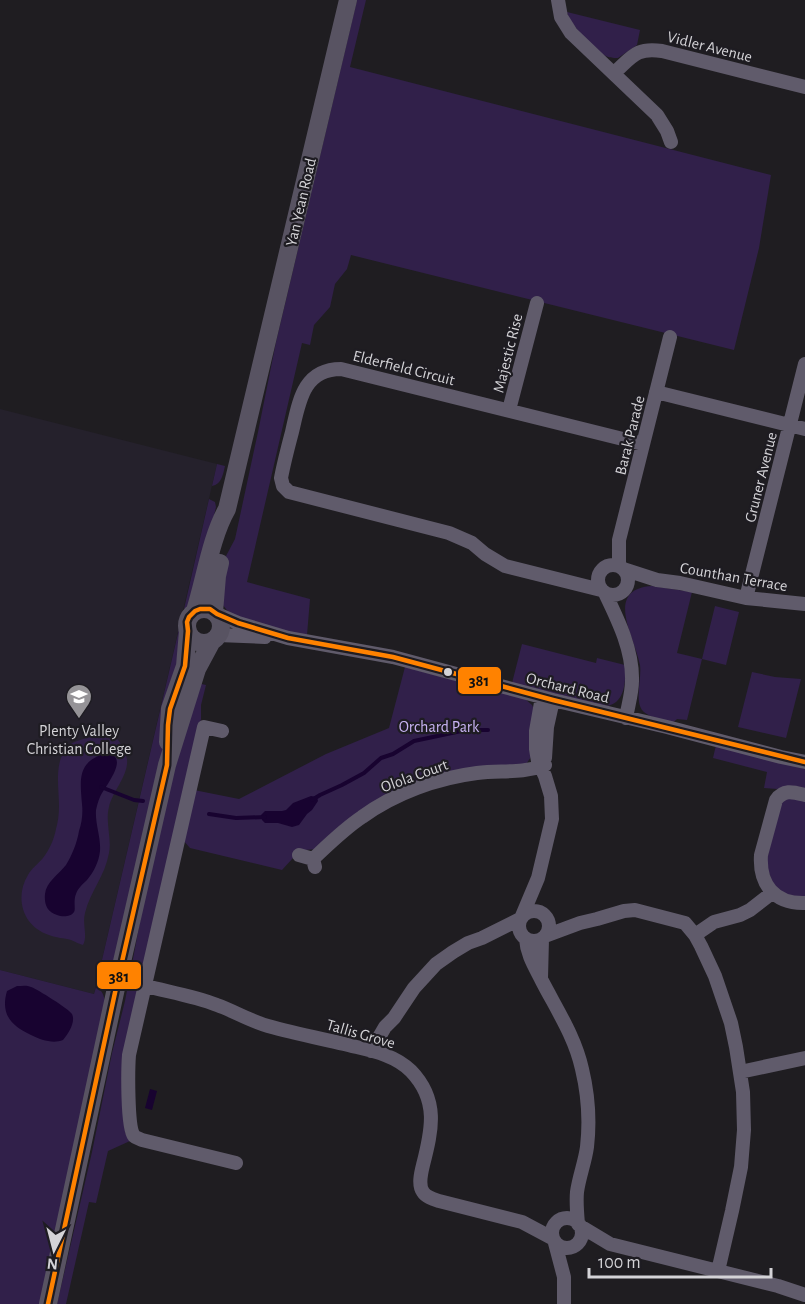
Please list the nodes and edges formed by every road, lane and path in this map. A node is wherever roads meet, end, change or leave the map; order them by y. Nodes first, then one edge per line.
1 (348, 0) edge
2 (558, 0) edge
3 (614, 73) junction
4 (805, 87) edge
5 (671, 142) dead end
6 (537, 303) dead end
7 (670, 338) dead end
8 (805, 364) edge
9 (656, 392) junction
10 (510, 410) junction
11 (789, 425) junction
12 (805, 429) edge
13 (643, 444) junction
14 (227, 509) junction
15 (619, 540) junction
16 (621, 567) junction
17 (601, 571) junction
18 (561, 580) junction
19 (657, 580) junction
20 (625, 588) junction
21 (603, 591) junction
22 (746, 598) junction
23 (805, 604) edge
24 (195, 611) junction
25 (216, 613) junction
26 (619, 623) junction
27 (188, 631) junction
28 (215, 638) junction
29 (288, 638) junction
30 (548, 699) junction
31 (626, 718) junction
32 (222, 731) dead end
33 (805, 762) edge
34 (167, 765) junction
35 (544, 769) junction
36 (805, 795) edge
37 (299, 855) dead end
38 (538, 878) junction
39 (772, 893) junction
40 (805, 903) edge
41 (543, 915) junction
42 (521, 918) junction
43 (580, 922) junction
44 (695, 935) junction
45 (544, 937) junction
46 (482, 938) junction
47 (525, 938) junction
48 (542, 980) junction
49 (146, 986) junction
50 (378, 1053) junction
51 (805, 1058) edge
52 (740, 1072) junction
53 (236, 1163) dead end
54 (577, 1191) junction
55 (558, 1221) junction
56 (522, 1222) junction
57 (580, 1225) junction
58 (553, 1240) junction
59 (610, 1244) junction
60 (575, 1246) junction
61 (718, 1271) junction
62 (564, 1277) junction
63 (805, 1296) edge
64 (48, 1304) edge
65 (564, 1304) edge

1 - 14 main road, Yan Yean Road
2 - 3 street
3 - 4 street, Vidler Avenue
3 - 5 street
6 - 10 street, Majestic Rise
7 - 9 street, Barak Parade
8 - 11 street, Gruner Avenue
9 - 11 street
9 - 13 street, Barak Parade
10 - 13 street, Elderfield Circuit
10 - 18 street, Elderfield Circuit
11 - 12 street
11 - 22 street, Gruner Avenue
13 - 15 street, Barak Parade
14 - 24 main road, Yan Yean Road
14 - 25 main road, Yan Yean Road
15 - 16 street, Barak Parade
15 - 17 street, Barak Parade
16 - 17 street
16 - 19 street, Counthan Terrace
16 - 20 street
17 - 18 street, Elderfield Circuit
17 - 21 street
18 - 21 street, Elderfield Circuit
19 - 20 street, Counthan Terrace
19 - 22 street, Counthan Terrace
20 - 21 street
20 - 26 street
21 - 26 street
22 - 23 street, Counthan Terrace
24 - 25 main road
24 - 27 main road
25 - 28 main road
25 - 29 street, Orchard Road
26 - 31 street
27 - 28 main road
27 - 34 main road
28 - 29 street, Orchard Road
28 - 34 main road
29 - 30 street, Orchard Road
30 - 31 street, Orchard Road
30 - 35 street
31 - 33 street, Orchard Road
32 - 49 street
34 - 64 main road
35 - 37 street, Olola Court
35 - 38 street
36 - 39 street
38 - 41 street
38 - 42 street
39 - 40 street
39 - 44 street
41 - 42 street
41 - 43 street
41 - 45 street
42 - 46 street
42 - 47 street
43 - 44 street
43 - 45 street
44 - 52 street
45 - 47 street
45 - 48 street
46 - 47 street
46 - 50 street
47 - 48 street
48 - 54 street
49 - 50 street, Tallis Grove
49 - 53 street
50 - 56 street, Tallis Grove
51 - 52 street
52 - 61 street
54 - 55 street
54 - 57 street
55 - 56 street, Tallis Grove
55 - 57 street
55 - 58 street
56 - 58 street, Tallis Grove
57 - 59 street
57 - 60 street
58 - 60 street
58 - 62 street
59 - 60 street
59 - 61 street
60 - 62 street
61 - 63 street
62 - 65 street

